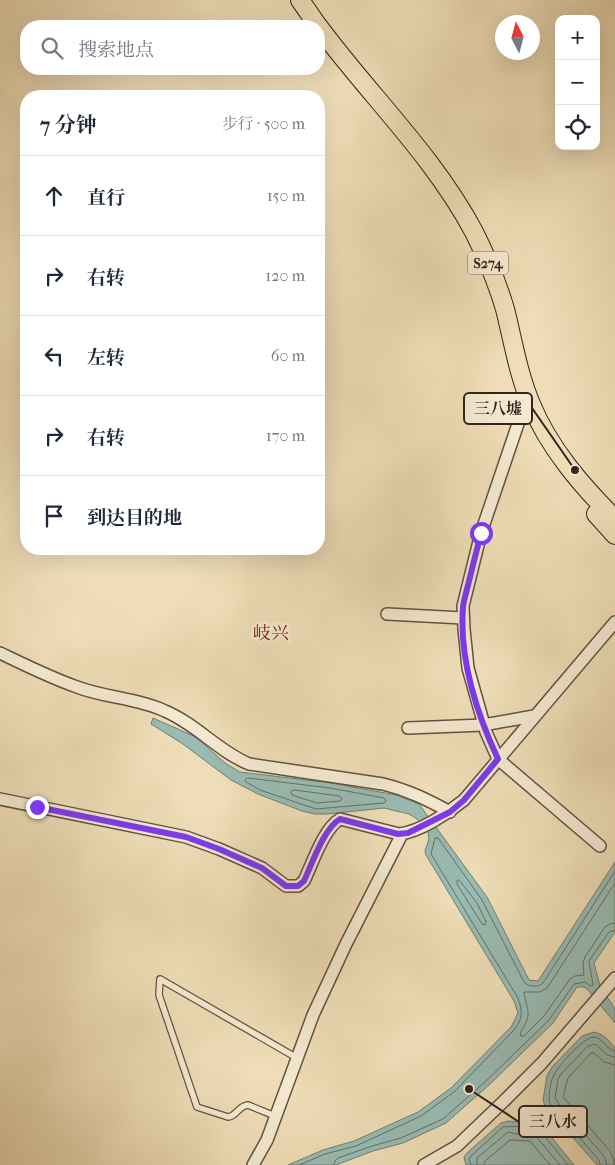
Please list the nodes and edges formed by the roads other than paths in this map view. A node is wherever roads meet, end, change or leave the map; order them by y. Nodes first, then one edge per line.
1 (288, 0) edge
2 (300, 0) edge
3 (301, 20) edge
4 (313, 20) edge
5 (325, 35) edge
6 (325, 52) edge
7 (522, 412) junction
8 (615, 519) edge
9 (615, 535) edge
10 (387, 614) dead end
11 (463, 618) junction
12 (615, 622) edge
13 (0, 654) edge
14 (534, 716) junction
15 (484, 725) junction
16 (408, 728) dead end
17 (498, 759) junction
18 (0, 799) edge
19 (450, 812) junction
20 (402, 834) junction
21 (600, 846) dead end
22 (615, 978) edge
23 (297, 1058) junction
24 (275, 1116) junction
25 (253, 1165) edge
26 (424, 1165) edge

1 - 3 main road
2 - 4 main road, S274
5 - 8 main road, S274
6 - 7 main road, S274
7 - 9 main road, S274
7 - 11 street
10 - 11 street
11 - 15 street
12 - 14 street
13 - 19 street
14 - 15 street
14 - 17 street
15 - 16 street
15 - 17 street
17 - 19 street
17 - 21 street
18 - 20 street
19 - 20 street
20 - 23 street
22 - 26 street
23 - 24 street
23 - 24 lane
24 - 25 street

